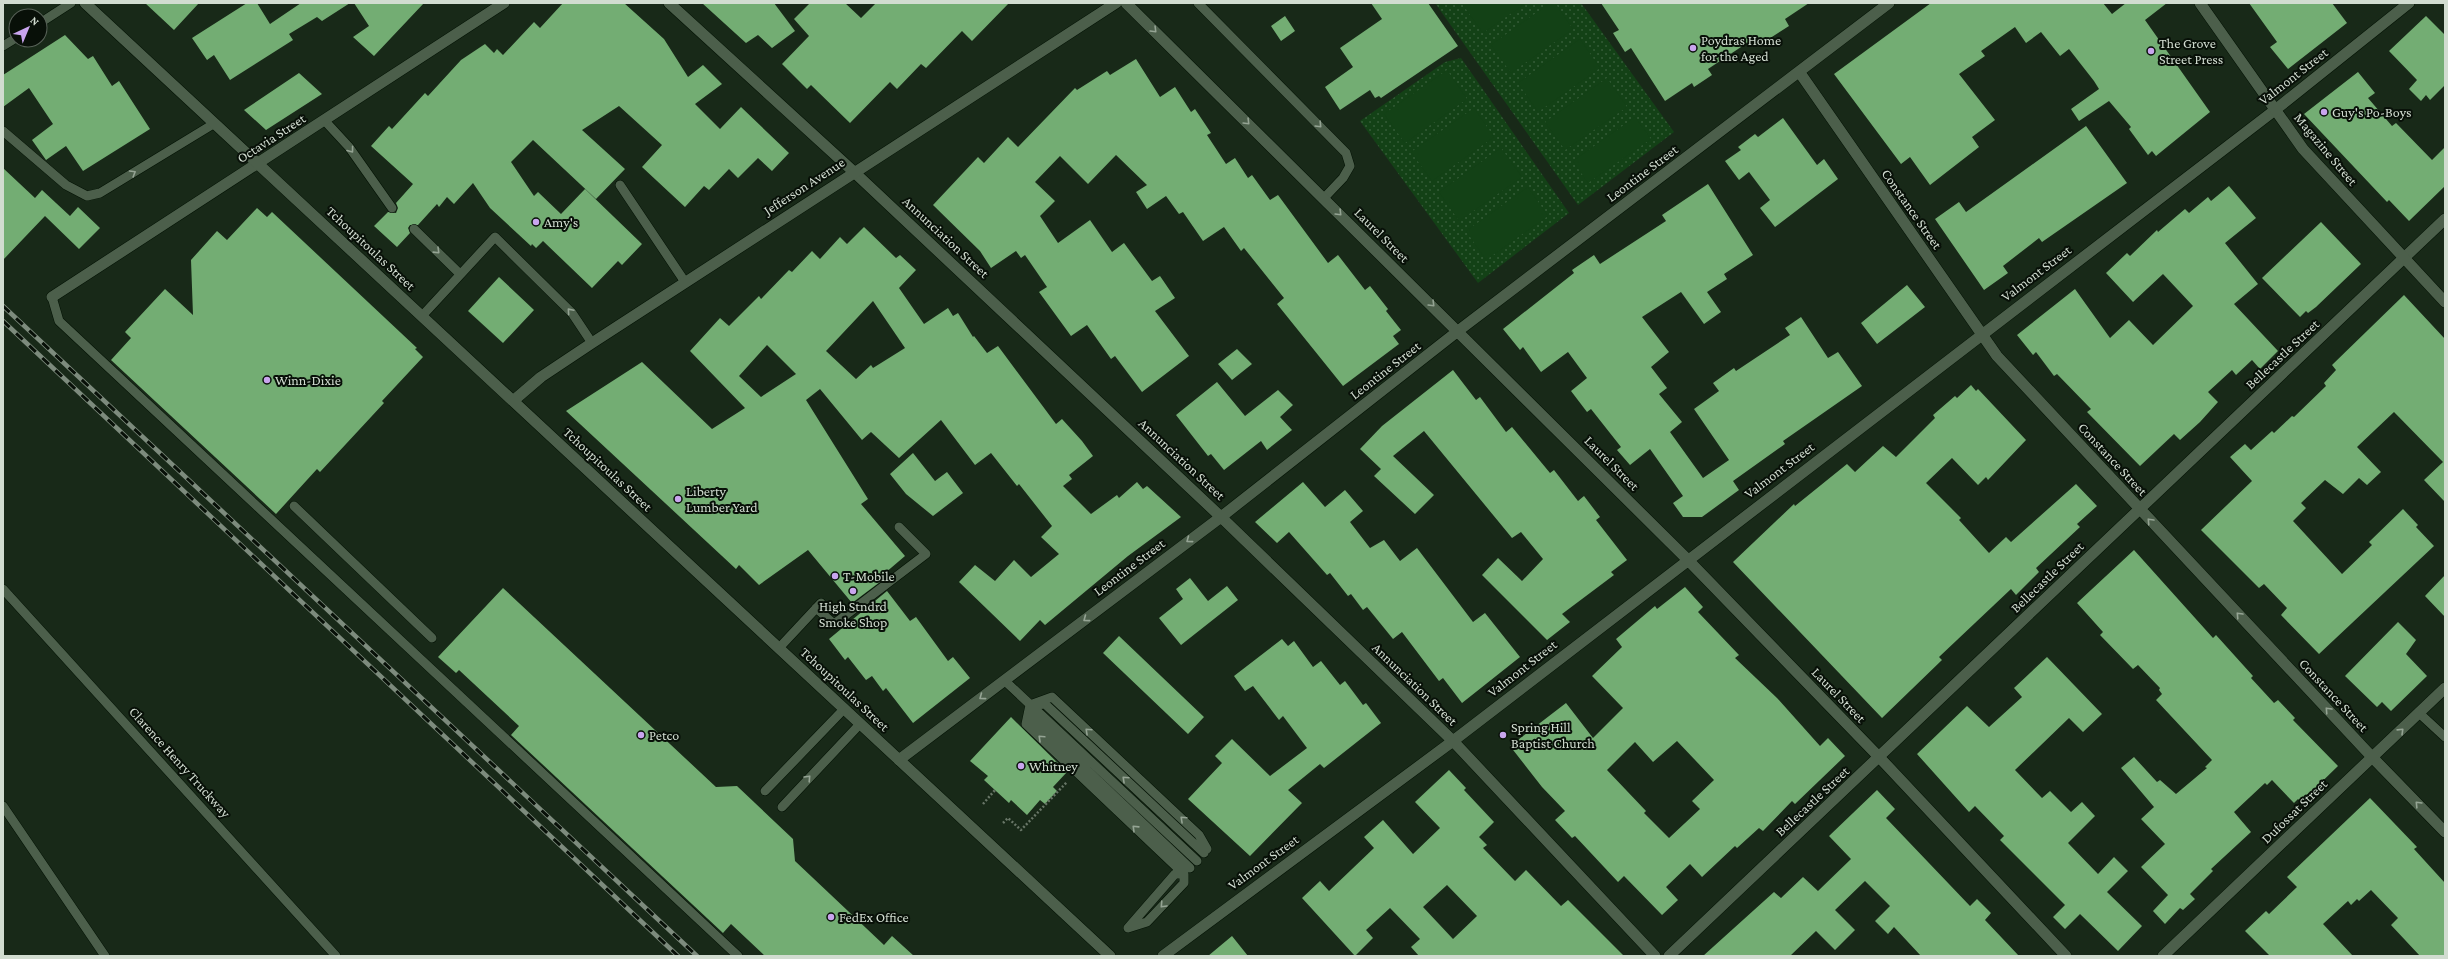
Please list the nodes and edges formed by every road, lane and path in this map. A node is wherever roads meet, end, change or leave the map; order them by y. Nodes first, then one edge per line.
1 (71, 3) edge
2 (85, 3) edge
3 (504, 3) edge
4 (669, 3) edge
5 (1116, 3) edge
6 (1126, 3) edge
7 (1198, 3) edge
8 (1889, 3) edge
9 (2200, 3) edge
10 (2409, 3) edge
11 (48, 18) edge
12 (1800, 73) junction
13 (2274, 110) junction
14 (325, 121) junction
15 (215, 123) junction
16 (3, 131) edge
17 (259, 164) junction
18 (854, 172) junction
19 (620, 185) dead end
20 (1324, 198) junction
21 (392, 208) dead end
22 (2445, 219) edge
23 (414, 229) dead end
24 (2404, 259) junction
25 (460, 274) junction
26 (685, 282) junction
27 (52, 297) joint
28 (2445, 302) edge
29 (422, 316) junction
30 (1458, 331) junction
31 (1980, 334) junction
32 (592, 343) junction
33 (513, 401) junction
34 (294, 506) dead end
35 (2139, 509) junction
36 (1221, 517) junction
37 (899, 527) dead end
38 (1687, 559) junction
39 (3, 589) edge
40 (432, 638) dead end
41 (779, 648) junction
42 (1004, 680) junction
43 (2445, 688) edge
44 (1030, 705) junction
45 (844, 709) junction
46 (2419, 713) junction
47 (860, 724) junction
48 (2445, 737) edge
49 (1453, 741) junction
50 (2372, 757) junction
51 (1880, 758) junction
52 (899, 760) junction
53 (1067, 781) dead end
54 (995, 790) dead end
55 (765, 792) dead end
56 (983, 804) dead end
57 (3, 806) edge
58 (782, 807) dead end
59 (1003, 823) dead end
60 (2445, 832) edge
61 (1206, 851) dead end
62 (1190, 867) junction
63 (1128, 928) dead end
64 (105, 956) edge
65 (336, 956) edge
66 (738, 956) edge
67 (1110, 956) edge
68 (1163, 956) edge
69 (1656, 956) edge
70 (1669, 956) edge
71 (2066, 956) edge
72 (2163, 956) edge

1 - 11 lane
2 - 15 street, Tchoupitoulas Street
3 - 14 street, Octavia Street
4 - 18 street, Annunciation Street
5 - 18 street, Jefferson Avenue
6 -> 20 street, Laurel Street
7 -> 20 lane
8 - 12 street, Leontine Street
9 - 13 street, Magazine Street
10 - 13 street, Valmont Street
12 - 30 street, Leontine Street
12 - 31 street, Constance Street
13 - 24 street, Magazine Street
13 - 31 street, Valmont Street
14 - 17 street, Octavia Street
14 -> 21 lane
16 -> 15 lane
15 - 17 street, Tchoupitoulas Street
17 - 27 street, Octavia Street
17 - 29 street, Tchoupitoulas Street
18 - 26 street, Jefferson Avenue
18 - 36 street, Annunciation Street
19 - 26 lane
20 -> 30 street, Laurel Street
22 - 24 street, Bellecastle Street
23 -> 25 lane
24 - 28 street, Magazine Street
24 - 35 street, Bellecastle Street
25 - 29 lane
32 -> 25 lane
26 - 32 street, Jefferson Avenue
27 - 66 lane
29 - 33 street, Tchoupitoulas Street
30 - 36 street, Leontine Street
30 - 38 street, Laurel Street
31 - 35 street, Constance Street
31 - 38 street, Valmont Street
32 - 33 street, Jefferson Avenue
33 - 41 street, Tchoupitoulas Street
34 - 40 lane
50 -> 35 street, Constance Street
35 - 51 street, Bellecastle Street
36 -> 42 street, Leontine Street
36 - 49 street, Annunciation Street
37 - 41 lane
38 - 49 street, Valmont Street
38 - 51 street, Laurel Street
39 - 65 lane, Clarence Henry Truckway
41 - 45 street, Tchoupitoulas Street
42 - 44 lane
42 -> 52 street, Leontine Street
43 - 46 street, Dufossat Street
61 -> 44 lane
62 -> 44 lane
62 -> 44 lane
45 - 47 street, Tchoupitoulas Street
45 - 55 lane
46 - 48 lane
50 -> 46 street, Dufossat Street
47 - 52 street, Tchoupitoulas Street
58 -> 47 lane
49 - 68 street, Valmont Street
49 - 69 street, Annunciation Street
60 -> 50 street, Constance Street
50 - 72 street, Dufossat Street
51 - 70 street, Bellecastle Street
51 - 71 street, Laurel Street
52 - 67 street, Tchoupitoulas Street
53 - 59 path
54 - 56 path
57 - 64 lane
62 -> 63 lane

